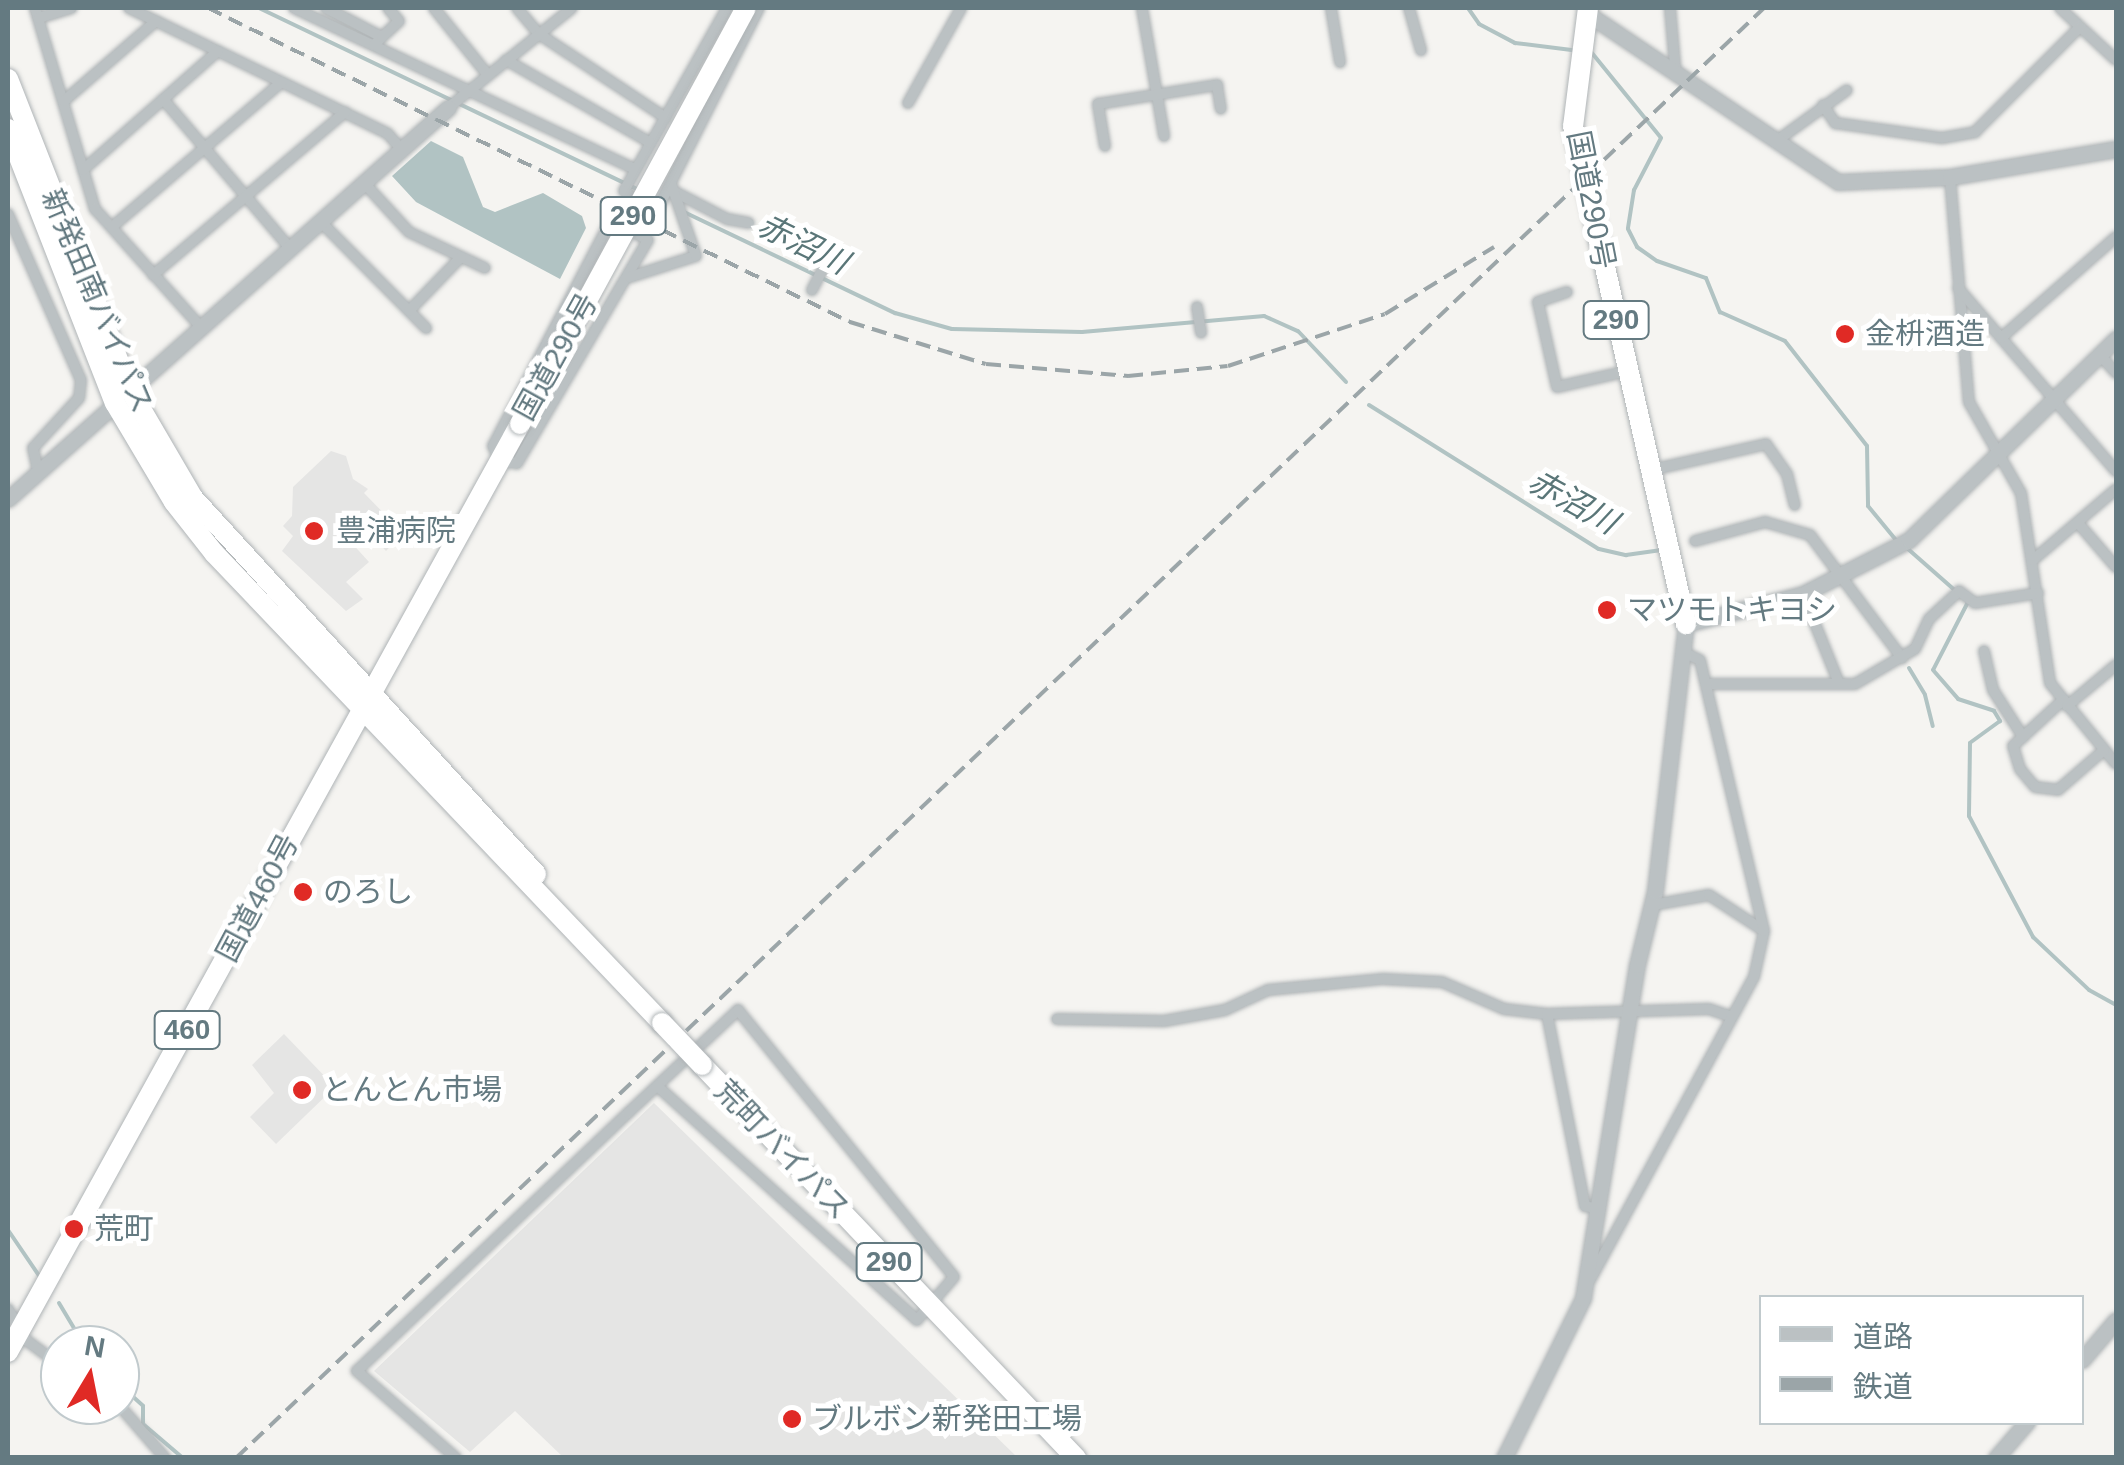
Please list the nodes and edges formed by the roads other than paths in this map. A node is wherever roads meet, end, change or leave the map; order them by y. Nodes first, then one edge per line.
1 (71, 8) edge
2 (130, 8) edge
3 (294, 8) edge
4 (326, 8) edge
5 (388, 8) edge
6 (434, 8) edge
7 (517, 8) edge
8 (572, 8) edge
9 (727, 8) edge
10 (746, 8) edge
11 (759, 8) edge
12 (961, 8) edge
13 (1142, 8) edge
14 (1331, 8) edge
15 (1409, 8) edge
16 (1670, 8) edge
17 (2060, 8) edge
18 (1588, 11) edge
19 (37, 13) edge
20 (156, 21) junction
21 (2080, 28) junction
22 (538, 34) junction
23 (378, 41) junction
24 (1422, 50) dead end
25 (218, 51) junction
26 (506, 60) junction
27 (2116, 60) edge
28 (1340, 62) dead end
29 (488, 74) junction
30 (1676, 76) junction
31 (8, 79) edge
32 (282, 82) junction
33 (1847, 90) dead end
34 (467, 91) junction
35 (1158, 92) junction
36 (163, 100) junction
37 (64, 101) junction
38 (908, 103) dead end
39 (1824, 106) junction
40 (448, 108) joint
41 (1221, 109) dead end
42 (344, 112) junction
43 (666, 118) junction
44 (8, 129) edge
45 (1164, 136) dead end
46 (1778, 140) junction
47 (651, 144) junction
48 (1105, 146) dead end
49 (205, 148) junction
50 (401, 149) junction
51 (2116, 151) edge
52 (83, 170) junction
53 (636, 170) junction
54 (1950, 177) junction
55 (365, 184) junction
56 (672, 188) junction
57 (246, 196) junction
58 (8, 214) edge
59 (320, 221) junction
60 (749, 223) dead end
61 (112, 227) junction
62 (2116, 238) edge
63 (289, 247) junction
64 (461, 257) junction
65 (825, 264) dead end
66 (485, 268) dead end
67 (153, 275) junction
68 (630, 276) junction
69 (1958, 287) junction
70 (812, 290) dead end
71 (1568, 292) dead end
72 (1197, 308) dead end
73 (408, 311) junction
74 (200, 326) junction
75 (426, 328) dead end
76 (1201, 333) dead end
77 (2002, 338) junction
78 (2116, 339) edge
79 (2100, 355) junction
80 (1628, 371) junction
81 (2116, 372) edge
82 (122, 396) junction
83 (2054, 399) junction
84 (2002, 451) junction
85 (500, 461) junction
86 (1651, 470) junction
87 (2116, 470) edge
88 (38, 472) junction
89 (2116, 489) edge
90 (8, 499) edge
91 (1795, 505) dead end
92 (2078, 523) junction
93 (1695, 541) dead end
94 (2032, 560) junction
95 (2116, 567) edge
96 (1843, 578) junction
97 (2038, 593) junction
98 (1803, 594) junction
99 (1686, 624) junction
100 (1984, 651) dead end
101 (1688, 654) junction
102 (1902, 658) junction
103 (2116, 665) edge
104 (1840, 682) junction
105 (1706, 684) junction
106 (365, 697) junction
107 (2065, 703) junction
108 (2023, 736) junction
109 (2104, 750) junction
110 (2116, 764) edge
111 (1653, 905) junction
112 (1764, 931) junction
113 (1630, 1011) junction
114 (1547, 1014) junction
115 (1732, 1017) junction
116 (1057, 1018) dead end
117 (658, 1086) junction
118 (1598, 1209) junction
119 (1584, 1291) junction
120 (931, 1306) junction
121 (8, 1309) edge
122 (2116, 1320) edge
123 (22, 1332) junction
124 (40, 1348) edge
125 (8, 1352) edge
126 (2084, 1358) edge
127 (136, 1425) edge
128 (2024, 1425) edge
129 (451, 1456) edge
130 (165, 1458) edge
131 (1076, 1458) edge
132 (1504, 1458) edge
133 (1996, 1458) edge

1 - 19 street
2 - 20 street
3 - 23 street
4 - 23 street
5 - 23 street
6 - 29 street
7 - 22 street
8 - 22 street
9 - 43 street
10 - 85 highway, 国道290号 / 290, bridge
11 - 56 street
12 - 38 street
13 - 35 street
14 - 28 street
15 - 24 street
16 - 30 street
17 - 21 street
18 - 30 street
18 - 80 highway, 国道290号 / 290
19 - 37 street
20 - 25 street
20 - 37 street
21 - 27 street
21 - 39 street
22 - 26 street
22 - 43 street
23 - 34 street
25 - 32 street
25 - 36 street
26 - 29 street
26 - 47 street
29 - 34 street
30 - 46 street
31 - 82 highway, 新発田南バイパス
32 - 42 street
32 - 49 street
33 - 39 street
34 - 40 street
34 - 53 street
35 - 41 street
35 - 45 street
35 - 48 street
36 - 49 street
36 - 52 street
37 - 52 street
39 - 46 street
40 - 50 street
42 - 50 street
42 - 57 street
43 - 47 street
44 - 82 highway, 新発田南バイパス
46 - 54 street
47 - 53 street
49 - 57 street
49 - 61 street
50 - 55 street
51 - 54 street
52 - 61 street
53 - 56 street
54 - 69 street
55 - 59 street
55 - 64 street
56 - 60 street
56 - 68 street
57 - 63 street
57 - 67 street
58 - 88 street
59 - 63 street
59 - 73 street
61 - 67 street
62 - 77 street
63 - 74 street
64 - 66 street
64 - 73 street
65 - 70 street
67 - 74 street
68 - 85 street
68 - 85 street
69 - 77 street
69 - 84 street
71 - 80 street
72 - 76 street
73 - 75 street
74 - 82 street
77 - 83 street
78 - 79 street
79 - 81 street
79 - 83 street
80 - 86 highway, 国道290号 / 290
82 - 88 street
82 - 106 highway, 新発田南バイパス
83 - 84 street
83 - 87 street
84 - 94 street
84 - 96 street
85 - 106 highway, 国道290号 / 290
86 - 91 street
86 - 99 highway, 国道290号 / 290
88 - 90 street
89 - 92 street
92 - 94 street
92 - 95 street
93 - 96 street
94 - 97 street
96 - 98 street
96 - 102 street
97 - 102 street
97 - 107 street
98 - 99 street
98 - 104 street
99 - 101 street
100 - 108 street
101 - 105 street
101 - 111 street
102 - 104 street
103 - 107 street
104 - 105 street
105 - 112 street
106 - 120 highway, 荒町バイパス / 290, bridge
106 - 123 highway, 国道460号 / 460
107 - 108 street
107 - 109 street
108 - 109 street
109 - 110 street
111 - 112 street
111 - 113 street
112 - 115 street
113 - 114 street
113 - 115 street
113 - 118 street
114 - 116 street
114 - 118 street
115 - 119 street
117 - 120 street
117 - 120 street
117 - 129 street
118 - 119 street
119 - 132 street
120 - 131 highway, 荒町バイパス / 290
121 - 123 street
122 - 126 street
123 - 124 street
123 - 125 highway, 国道460号 / 460
127 - 130 street
128 - 133 street

